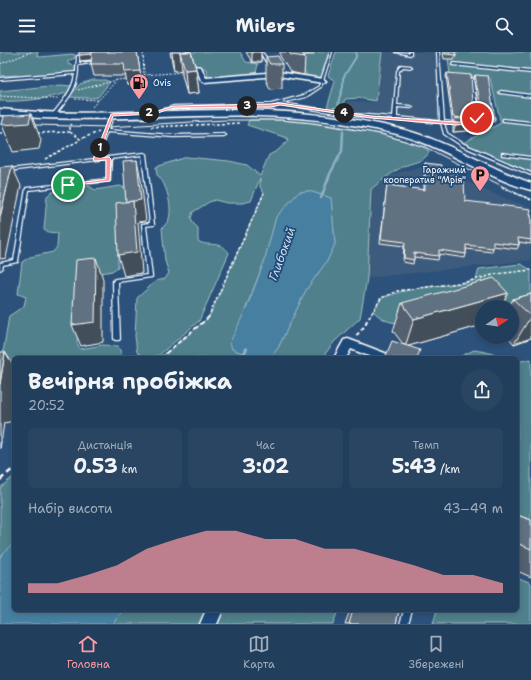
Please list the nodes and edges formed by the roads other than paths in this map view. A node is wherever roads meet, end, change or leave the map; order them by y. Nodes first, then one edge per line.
1 (187, 52) edge
2 (261, 52) edge
3 (331, 52) edge
4 (396, 52) edge
5 (410, 52) edge
6 (438, 52) edge
7 (86, 55) edge
8 (105, 61) edge
9 (77, 64) junction
10 (453, 64) dead end
11 (411, 66) dead end
12 (531, 72) edge
13 (77, 73) junction
14 (278, 74) junction
15 (0, 79) edge
16 (472, 79) edge
17 (323, 81) junction
18 (501, 92) dead end
19 (531, 96) edge
20 (280, 104) junction
21 (396, 106) junction
22 (410, 108) dead end
23 (0, 112) edge
24 (154, 113) junction
25 (112, 115) junction
26 (53, 116) junction
27 (395, 119) junction
28 (504, 120) dead end
29 (442, 122) junction
30 (531, 123) edge
31 (106, 131) junction
32 (224, 135) dead end
33 (503, 154) dead end
34 (531, 158) edge
35 (109, 159) junction
36 (95, 160) junction
37 (0, 171) edge
38 (531, 174) edge
39 (531, 187) edge
40 (0, 268) edge
41 (117, 338) dead end
42 (341, 356) edge
43 (381, 356) edge
44 (214, 612) edge
45 (407, 612) edge
46 (208, 624) edge
47 (404, 624) edge

1 - 14 street
2 - 14 lane
3 - 17 lane
4 - 5 lane
6 - 29 lane
7 - 9 lane
8 - 9 lane
9 - 13 lane
10 - 12 lane
11 - 21 lane
13 - 15 lane
13 - 26 lane
14 - 17 street
16 - 29 lane
17 - 20 lane
18 - 19 lane
20 - 24 lane
20 - 27 lane
21 - 22 lane
21 - 27 lane
23 - 26 main road
24 - 25 main road
24 - 39 main road
25 - 26 main road
25 - 31 lane
27 - 29 lane
28 - 30 lane
29 - 38 lane
31 - 32 lane
31 - 36 lane
33 - 34 lane
35 - 36 lane
35 - 40 lane
35 - 41 lane
36 - 37 lane
42 - 43 street
44 - 46 street
45 - 47 lane

